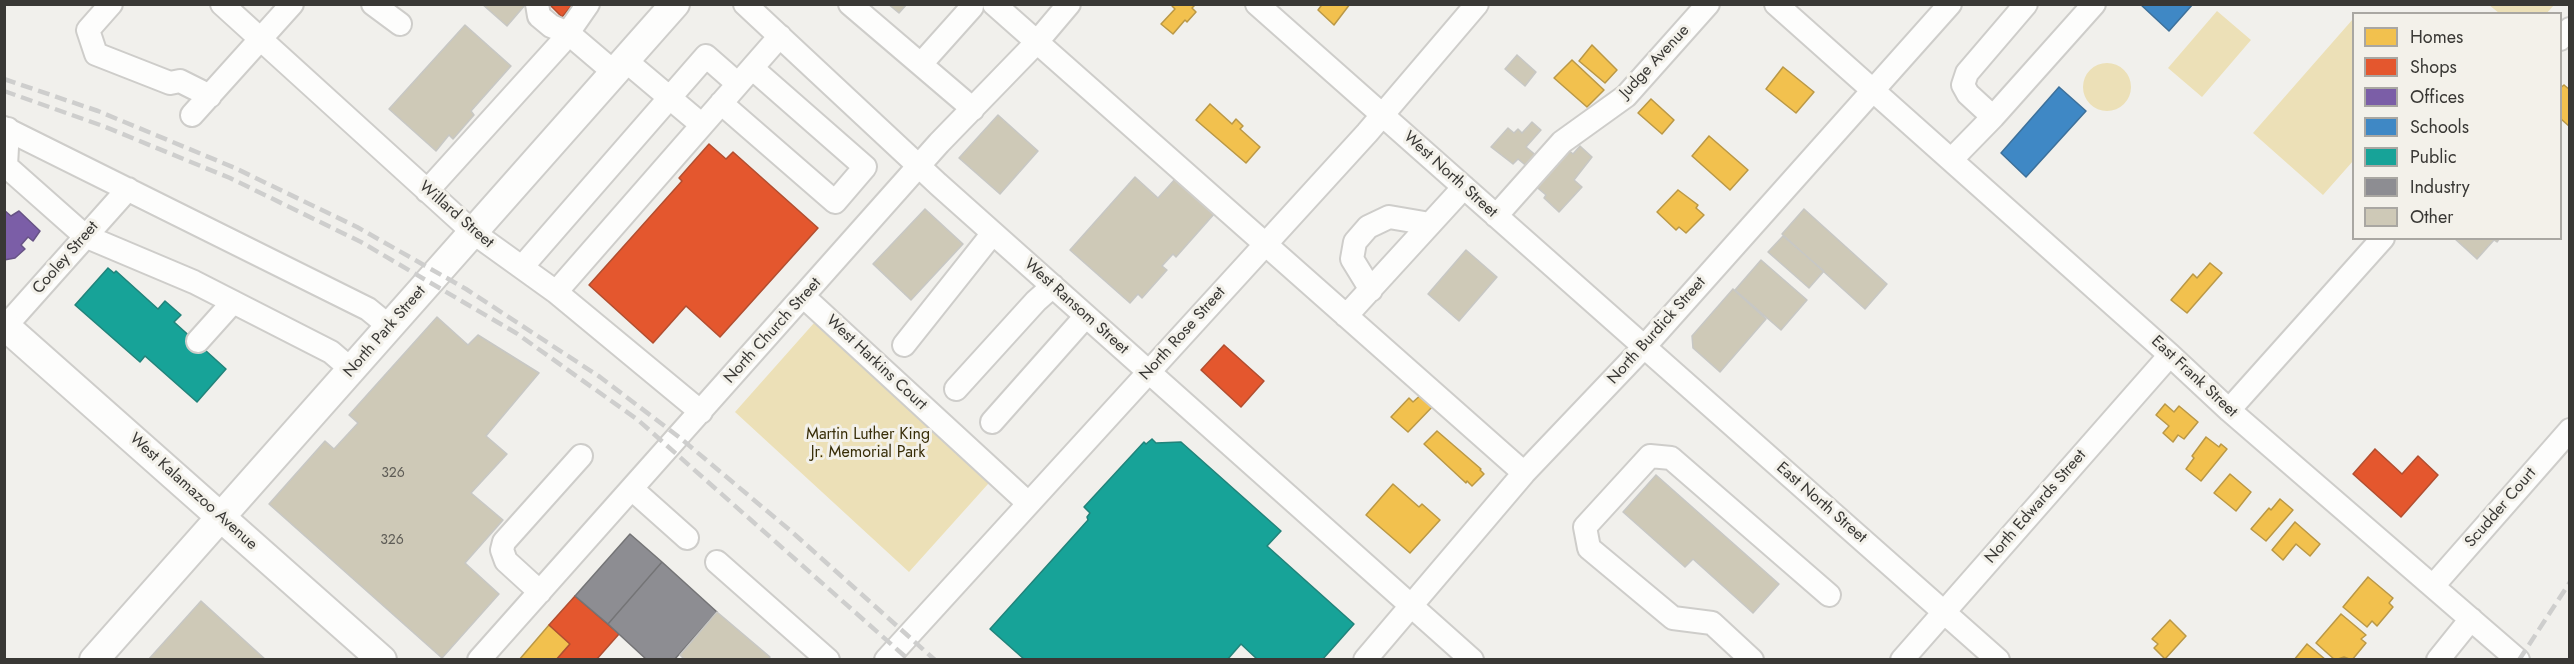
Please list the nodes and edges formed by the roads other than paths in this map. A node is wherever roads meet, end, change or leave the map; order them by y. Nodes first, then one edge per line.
1 (111, 4) edge
2 (222, 4) edge
3 (292, 4) edge
4 (373, 4) edge
5 (537, 4) edge
6 (588, 4) edge
7 (675, 4) edge
8 (745, 4) edge
9 (850, 4) edge
10 (994, 4) edge
11 (1069, 4) edge
12 (1257, 4) edge
13 (1477, 4) edge
14 (1708, 4) edge
15 (1776, 4) edge
16 (1950, 4) edge
17 (2026, 4) edge
18 (2094, 4) edge
19 (972, 6) dead end
20 (400, 24) dead end
21 (568, 33) junction
22 (780, 36) junction
23 (262, 40) junction
24 (1036, 43) junction
25 (921, 64) junction
26 (620, 67) junction
27 (745, 76) junction
28 (1873, 91) junction
29 (210, 96) junction
30 (670, 98) junction
31 (721, 104) junction
32 (973, 109) junction
33 (192, 115) dead end
34 (1383, 115) junction
35 (1993, 117) junction
36 (702, 125) junction
37 (6, 129) edge
38 (1951, 160) junction
39 (919, 166) junction
40 (1464, 187) junction
41 (128, 189) junction
42 (427, 191) junction
43 (1496, 216) junction
44 (1430, 224) junction
45 (474, 233) junction
46 (993, 233) junction
47 (86, 236) junction
48 (2381, 240) edge
49 (1266, 245) junction
50 (522, 267) junction
51 (1053, 286) junction
52 (1371, 290) junction
53 (556, 292) junction
54 (804, 297) junction
55 (233, 302) junction
56 (1086, 316) junction
57 (1346, 316) junction
58 (5, 326) edge
59 (390, 327) junction
60 (198, 341) dead end
61 (904, 345) dead end
62 (1644, 347) junction
63 (2170, 355) junction
64 (352, 370) junction
65 (1148, 372) junction
66 (956, 389) dead end
67 (2229, 410) junction
68 (701, 412) junction
69 (992, 422) dead end
70 (2570, 430) edge
71 (581, 456) dead end
72 (1524, 473) junction
73 (632, 489) junction
74 (1029, 503) junction
75 (222, 517) junction
76 (687, 538) dead end
77 (717, 562) dead end
78 (2433, 586) junction
79 (540, 592) junction
80 (1829, 595) dead end
81 (1411, 606) junction
82 (1944, 612) junction
83 (2471, 619) junction
84 (94, 660) edge
85 (382, 660) edge
86 (479, 660) edge
87 (828, 660) edge
88 (886, 660) edge
89 (1365, 660) edge
90 (1472, 660) edge
91 (1752, 660) edge
92 (1902, 660) edge
93 (1998, 660) edge
94 (2438, 660) edge
95 (2518, 660) edge

1 - 29 street
2 - 23 street, Willard Street
3 - 23 street
4 - 20 street
5 - 21 street
6 - 21 street
7 - 26 main road, North Park Street
8 - 22 street, West Ransom Street
9 - 25 street
10 - 24 street
11 - 24 street, North Church Street
12 - 34 street, West North Street
13 - 34 street, North Rose Street
14 - 43 street, Judge Avenue
15 - 28 street, East Frank Street
16 - 28 street, North Burdick Street
17 - 35 street
18 - 35 street
19 - 25 street
21 - 26 street
21 - 42 street
22 - 27 street
22 - 39 street, West Ransom Street
23 - 29 street
23 - 42 street, Willard Street
24 - 32 street, North Church Street
24 - 49 street
25 - 32 street
26 - 30 street
26 - 45 main road, North Park Street
27 - 30 street
27 - 31 street
27 - 31 street
28 - 38 street, East Frank Street
28 - 62 street, North Burdick Street
29 - 33 street
30 - 36 street
30 - 50 street
31 - 36 street
32 - 39 street, North Church Street
34 - 40 street, West North Street
34 - 49 street, North Rose Street
35 - 38 street
36 - 53 street
37 - 41 street
37 - 47 street
38 - 63 street, East Frank Street
39 - 46 street, West Ransom Street
39 - 54 street, North Church Street
40 - 43 street, West North Street
40 - 44 street
41 - 47 street, Cooley Street
41 - 59 street
42 - 45 street, Willard Street
43 - 62 street, West North Street
44 - 52 street
44 - 52 street
45 - 50 street, Willard Street
45 - 59 main road, North Park Street
46 - 51 street, West Ransom Street
46 - 61 street
47 - 55 street
47 - 58 street, Cooley Street
48 - 67 street
49 - 57 street
49 - 65 street, North Rose Street
50 - 53 street, Willard Street
51 - 56 street, West Ransom Street
51 - 66 street
52 - 57 street
53 - 68 street, Willard Street
54 - 68 street, North Church Street
54 - 74 street, West Harkins Court
55 - 60 street
55 - 64 street
56 - 65 street, West Ransom Street
56 - 69 street
57 - 72 street
58 - 75 main road, West Kalamazoo Avenue
59 - 64 main road, North Park Street
62 - 72 street, North Burdick Street
62 - 82 street, East North Street
63 - 67 street, East Frank Street
63 - 82 street, North Edwards Street
64 - 75 main road, North Park Street
65 - 74 street, North Rose Street
65 - 81 street, West Ransom Street
67 - 78 street, East Frank Street
68 - 73 street, North Church Street
70 - 78 street, Scudder Court
71 - 79 street
72 - 81 street, North Burdick Street
73 - 76 street
73 - 79 street, North Church Street
74 - 88 street, North Rose Street
75 - 84 main road, North Park Street
75 - 85 main road, West Kalamazoo Avenue
77 - 87 street
78 - 83 street, East Frank Street
79 - 86 street, North Church Street
80 - 91 street
81 - 89 street, North Burdick Street
81 - 90 street, West Ransom Street
82 - 92 street, North Edwards Street
82 - 93 street, East North Street
83 - 94 street
83 - 95 street, East Frank Street

